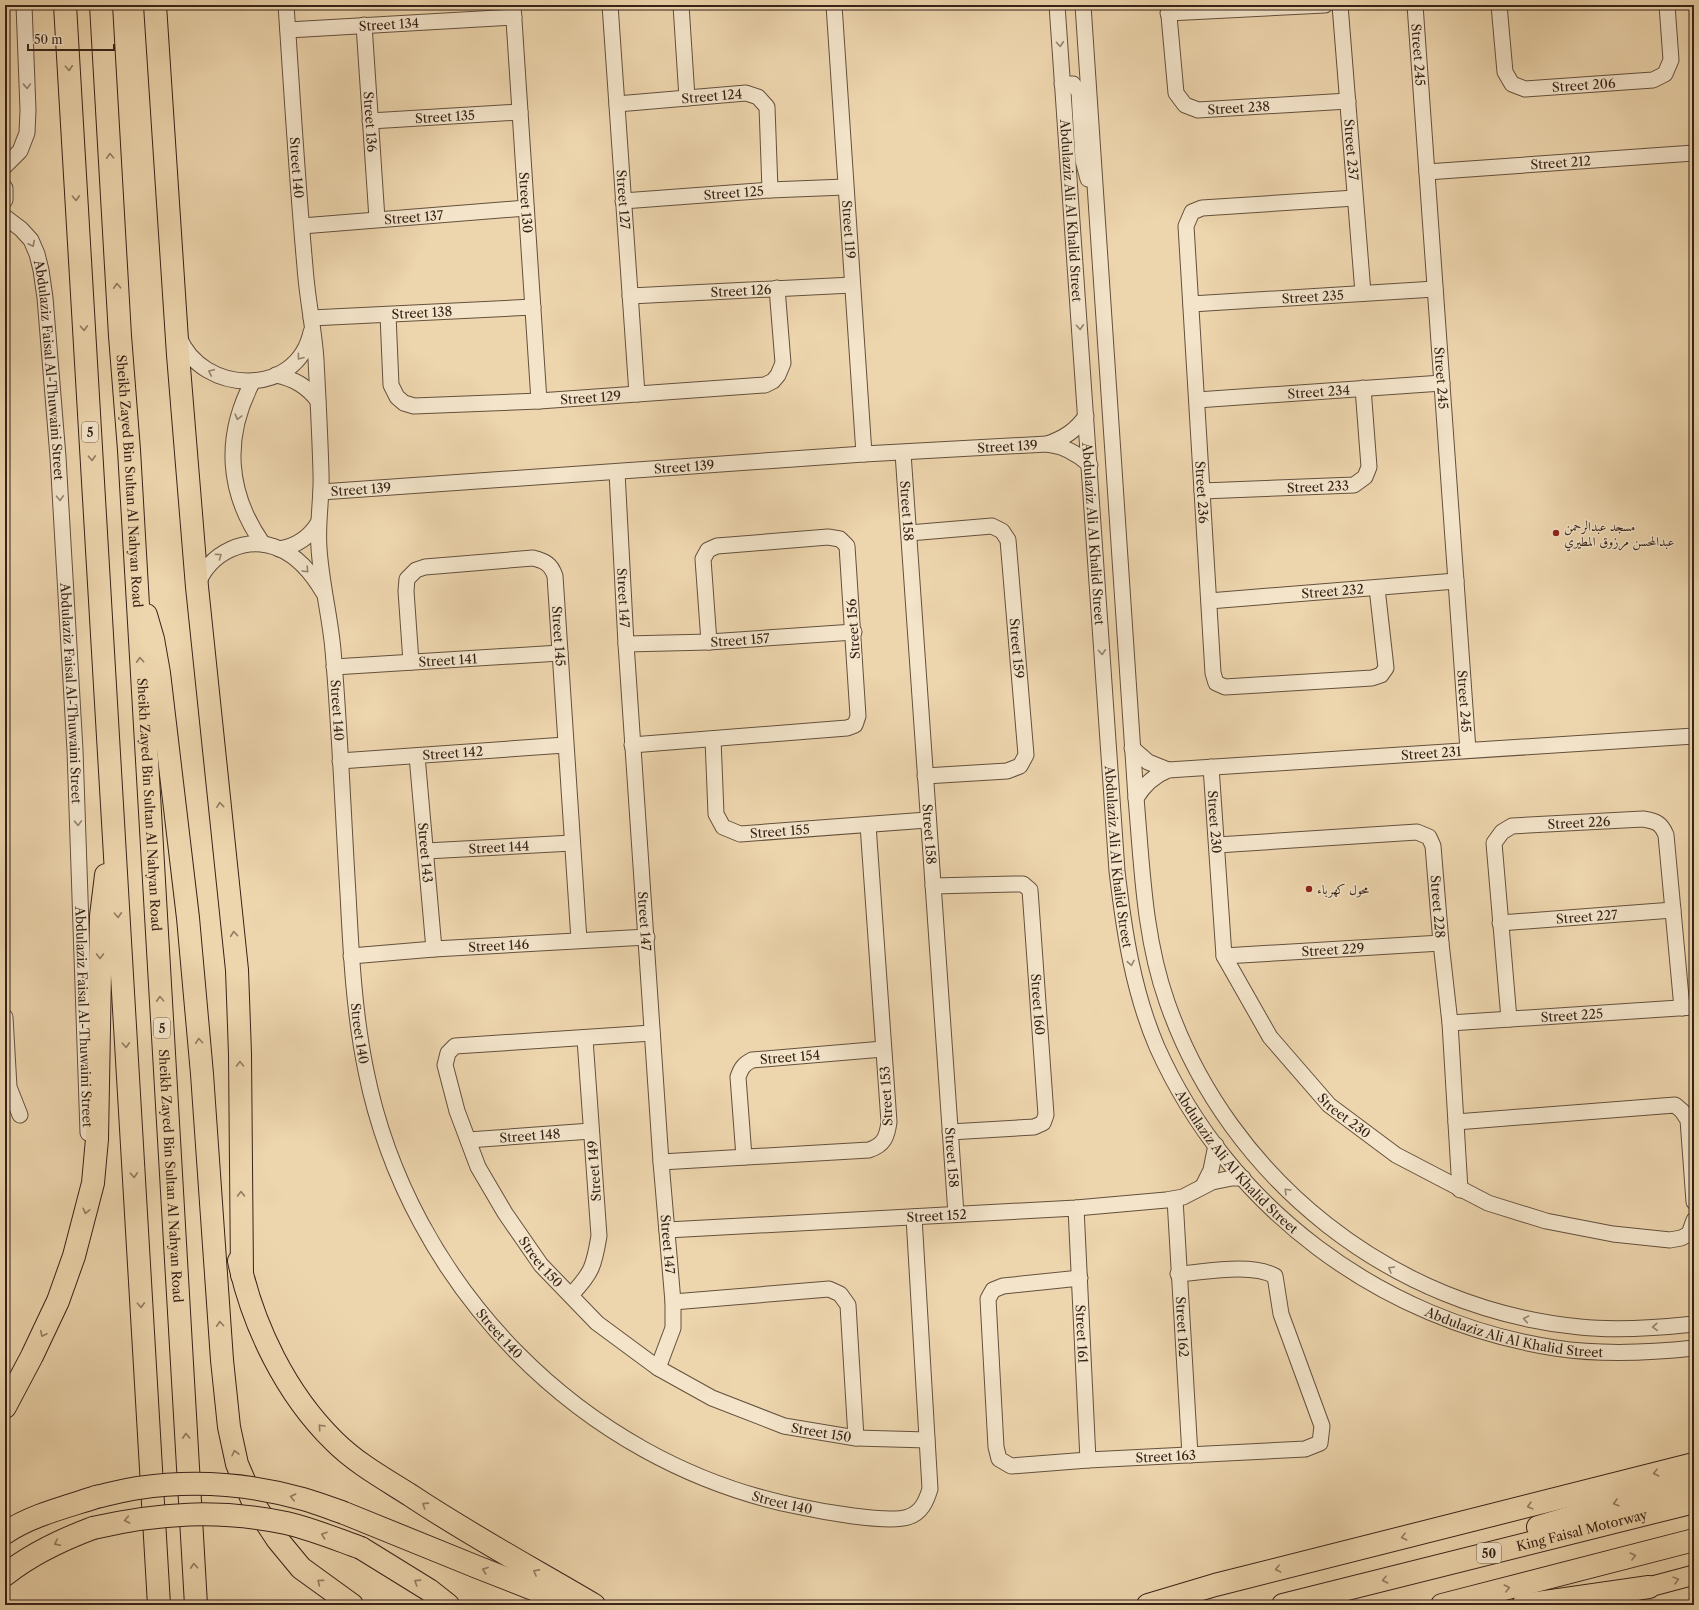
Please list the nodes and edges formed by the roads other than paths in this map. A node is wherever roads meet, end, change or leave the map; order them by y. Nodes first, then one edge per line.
1 (24, 5) edge
2 (57, 5) edge
3 (65, 5) edge
4 (101, 5) edge
5 (155, 5) edge
6 (286, 5) edge
7 (610, 5) edge
8 (681, 5) edge
9 (834, 5) edge
10 (1057, 5) edge
11 (1083, 5) edge
12 (1325, 5) edge
13 (1340, 5) edge
14 (1415, 5) edge
15 (1499, 5) edge
16 (1667, 5) edge
17 (1168, 9) edge
18 (513, 11) edge
19 (364, 25) junction
20 (67, 29) junction
21 (288, 30) junction
22 (1062, 84) junction
23 (687, 98) junction
24 (1348, 101) junction
25 (617, 104) junction
26 (520, 112) junction
27 (370, 122) junction
28 (1694, 153) edge
29 (5, 166) edge
30 (1426, 172) junction
31 (5, 188) edge
32 (845, 188) junction
33 (770, 190) junction
34 (1096, 194) junction
35 (1356, 198) junction
36 (5, 200) edge
37 (623, 202) junction
38 (526, 208) junction
39 (5, 217) edge
40 (377, 219) junction
41 (302, 226) junction
42 (852, 285) junction
43 (777, 288) junction
44 (1435, 289) junction
45 (1363, 293) junction
46 (630, 296) junction
47 (1191, 304) junction
48 (533, 307) junction
49 (388, 315) junction
50 (311, 324) junction
51 (177, 333) junction
52 (276, 375) junction
53 (253, 381) junction
54 (1442, 383) junction
55 (1363, 388) junction
56 (637, 394) junction
57 (1196, 400) junction
58 (318, 401) junction
59 (539, 401) junction
60 (1086, 416) junction
61 (1047, 444) junction
62 (903, 453) junction
63 (864, 454) junction
64 (1090, 465) junction
65 (617, 472) junction
66 (1202, 491) junction
67 (321, 492) junction
68 (318, 523) junction
69 (908, 533) junction
70 (263, 544) junction
71 (279, 549) junction
72 (1456, 582) junction
73 (197, 587) junction
74 (1377, 588) junction
75 (136, 590) junction
76 (1122, 594) junction
77 (1098, 595) junction
78 (327, 598) junction
79 (1209, 601) junction
80 (1124, 616) junction
81 (1100, 618) junction
82 (854, 632) junction
83 (709, 642) junction
84 (626, 644) junction
85 (560, 653) junction
86 (411, 662) junction
87 (334, 666) junction
88 (1694, 736) edge
89 (713, 739) junction
90 (565, 745) junction
91 (632, 745) junction
92 (1132, 748) junction
93 (1468, 750) junction
94 (417, 756) junction
95 (340, 761) junction
96 (1211, 767) junction
97 (1168, 770) junction
98 (925, 776) junction
99 (1136, 798) junction
100 (927, 820) junction
101 (868, 825) junction
102 (114, 834) junction
103 (572, 843) junction
104 (1217, 845) junction
105 (426, 851) junction
106 (933, 886) junction
107 (1673, 910) junction
108 (1500, 923) junction
109 (647, 937) junction
110 (579, 940) junction
111 (1441, 943) junction
112 (434, 950) junction
113 (351, 956) junction
114 (1224, 956) junction
115 (1688, 1007) edge
116 (5, 1017) edge
117 (1509, 1019) junction
118 (1450, 1023) junction
119 (652, 1033) junction
120 (585, 1038) junction
121 (883, 1049) junction
122 (202, 1074) junction
123 (20, 1115) dead end
124 (1456, 1122) junction
125 (591, 1131) junction
126 (950, 1132) junction
127 (468, 1140) junction
128 (1216, 1145) junction
129 (744, 1157) junction
130 (661, 1162) junction
131 (1243, 1178) junction
132 (93, 1183) junction
133 (1203, 1186) junction
134 (1460, 1190) junction
135 (1175, 1199) junction
136 (1694, 1202) edge
137 (1076, 1208) junction
138 (956, 1214) junction
139 (914, 1217) junction
140 (1694, 1220) edge
141 (667, 1230) junction
142 (1178, 1274) junction
143 (242, 1275) junction
144 (1080, 1278) junction
145 (571, 1295) junction
146 (673, 1302) junction
147 (1694, 1324) edge
148 (1694, 1348) edge
149 (658, 1368) junction
150 (5, 1407) edge
151 (856, 1438) junction
152 (927, 1440) junction
153 (1190, 1455) junction
154 (1088, 1460) junction
155 (1694, 1464) edge
156 (1694, 1480) edge
157 (1694, 1502) edge
158 (5, 1533) edge
159 (1694, 1540) edge
160 (1410, 1573) junction
161 (1694, 1575) edge
162 (5, 1576) edge
163 (1649, 1587) junction
164 (159, 1605) edge
165 (196, 1605) edge
166 (352, 1605) edge
167 (448, 1605) edge
168 (573, 1605) edge
169 (594, 1605) edge
170 (1148, 1605) edge
171 (1283, 1605) edge
172 (1442, 1605) edge
173 (1523, 1605) edge
174 (1570, 1605) edge

1 -> 29 street
2 - 20 main road
3 - 20 highway, 5
75 -> 4 highway, Sheikh Zayed Bin Sultan Al Nahyan Road / 5
5 - 51 highway
6 - 21 street, Street 140
7 - 25 street, Street 127
8 - 23 street
9 - 32 street, Street 119
10 -> 22 street, Abdulaziz Ali Al Khalid Street
11 - 34 street, Abdulaziz Ali Al Khalid Street
12 - 17 street
13 - 24 street, Street 237
14 - 30 street, Street 245
15 - 16 street, Street 206
17 - 24 street, Street 238
18 - 19 street, Street 134
18 - 26 street, Street 130
19 - 21 street, Street 134
19 - 27 street, Street 136
20 -> 102 highway, 5
21 - 41 street, Street 140
22 - 34 street
22 -> 60 street, Abdulaziz Ali Al Khalid Street
23 - 25 street, Street 124
23 - 33 street, Street 124
24 - 35 street, Street 237
25 - 37 street, Street 127
26 - 27 street, Street 135
26 - 38 street, Street 130
27 - 40 street, Street 136
28 - 30 street, Street 212
30 - 44 street, Street 245
31 - 36 street
32 - 33 street, Street 125
32 - 42 street, Street 119
33 - 37 street, Street 125
34 - 76 street, Abdulaziz Ali Al Khalid Street
35 - 45 street, Street 237
35 - 47 street, Street 236
37 - 46 street, Street 127
38 - 40 street, Street 137
38 - 48 street, Street 130
39 -> 132 street, Abdulaziz Faisal Al-Thuwaini Street
40 - 41 street, Street 137
41 - 50 street, Street 140
42 - 43 street, Street 126
42 - 63 street, Street 119
43 - 46 street, Street 126
43 - 56 street, Street 129
44 - 45 street, Street 235
44 - 54 street, Street 245
45 - 47 street, Street 235
46 - 56 street, Street 127
47 - 57 street, Street 236
48 - 49 street, Street 138
48 - 59 street, Street 130
49 - 50 street, Street 138
49 - 59 street, Street 129
50 -> 52 street, Street 140
50 - 58 street, Street 140
53 -> 51 street, Street 140
51 - 73 highway
52 - 53 street, Street 140
52 - 58 street
53 -> 70 street
54 - 55 street, Street 234
54 - 72 street, Street 245
55 - 57 street, Street 234
55 - 66 street, Street 233
56 - 59 street, Street 129
57 - 66 street, Street 236
58 - 67 street, Street 140
60 - 61 street, Street 139
60 - 64 street, Abdulaziz Ali Al Khalid Street
61 - 62 street, Street 139
61 - 64 street, Street 139
62 - 63 street, Street 139
62 - 69 street, Street 158
63 - 65 street, Street 139
64 - 77 street, Abdulaziz Ali Al Khalid Street
65 - 67 street, Street 139
65 - 84 street, Street 147
66 - 79 street, Street 236
67 - 68 street, Street 140
68 - 71 street
68 - 78 street, Street 140
69 - 98 street, Street 158
69 - 98 street, Street 159
70 - 71 street, Street 140
73 -> 70 street, Street 140
71 -> 78 street, Street 140
72 - 74 street, Street 232
72 - 93 street, Street 245
143 -> 73 highway
74 - 79 street, Street 232
74 - 79 street, Street 236
122 -> 75 highway
165 -> 75 highway, Sheikh Zayed Bin Sultan Al Nahyan Road / 5
76 - 77 street
76 - 80 street, Abdulaziz Ali Al Khalid Street
77 - 81 street, Abdulaziz Ali Al Khalid Street
78 - 87 street, Street 140
80 - 81 street
80 - 92 street, Abdulaziz Ali Al Khalid Street
81 -> 128 street, Abdulaziz Ali Al Khalid Street
82 - 83 street, Street 157
82 - 83 street, Street 156
82 - 89 street, Street 156
83 - 84 street, Street 157
84 - 91 street, Street 147
85 - 86 street, Street 141
85 - 86 street, Street 145
85 - 90 street, Street 145
86 - 87 street, Street 141
87 - 95 street, Street 140
88 - 93 street, Street 231
89 - 91 street, Street 156
89 - 101 street, Street 155
90 - 94 street, Street 142
90 - 103 street, Street 145
91 - 109 street, Street 147
92 - 97 street, Street 231
92 - 99 street, Abdulaziz Ali Al Khalid Street
93 - 96 street, Street 231
94 - 95 street, Street 142
94 - 105 street, Street 143
95 - 113 street, Street 140
96 - 97 street, Street 231
96 - 104 street, Street 230
97 - 99 street, Street 231
98 - 100 street, Street 158
147 -> 99 street, Abdulaziz Ali Al Khalid Street
100 - 101 street, Street 155
100 - 106 street, Street 158
101 - 121 street, Street 153
102 -> 132 highway
102 -> 164 highway, 5
103 - 105 street, Street 144
103 - 110 street, Street 145
104 - 111 street, Street 228
104 - 114 street, Street 230
105 - 112 street, Street 143
106 - 126 street, Street 158
106 - 126 street, Street 160
107 - 108 street, Street 227
107 - 108 street, Street 226
107 - 115 street, Street 226
108 - 117 street, Street 226
109 - 110 street, Street 146
109 - 119 street, Street 147
110 - 112 street, Street 146
111 - 114 street, Street 229
111 - 118 street, Street 228
112 - 113 street, Street 146
113 - 152 street, Street 140
114 - 134 street, Street 230
115 - 117 street, Street 225
116 - 123 street
117 - 118 street, Street 225
118 - 124 street, Street 228
119 - 120 street, Street 150
119 - 130 street, Street 147
120 - 125 street, Street 149
120 - 127 street, Street 150
121 - 129 street, Street 154
121 - 129 street, Street 153
122 - 143 highway
166 -> 122 highway
124 - 134 street, Street 228
124 - 136 street
125 - 127 street, Street 148
125 - 145 street, Street 149
126 - 138 street, Street 158
127 - 145 street, Street 150
128 - 131 street, Abdulaziz Ali Al Khalid Street
128 - 133 street
129 - 130 street, Street 153
130 - 141 street, Street 147
131 - 133 street, Street 152
131 - 148 street, Abdulaziz Ali Al Khalid Street
132 -> 150 highway
133 - 135 street, Street 152
134 - 140 street, Street 230
135 - 137 street, Street 152
135 - 142 street, Street 162
137 - 138 street, Street 152
137 - 144 street, Street 161
138 - 139 street, Street 152
139 - 141 street, Street 152
139 - 152 street, Street 140
141 - 146 street, Street 147
142 - 153 street, Street 162
142 - 153 street, Street 163
169 -> 143 highway
144 - 154 street, Street 161
144 - 154 street, Street 163
145 - 149 street, Street 150
146 - 149 street, Street 147
146 - 151 street
149 - 151 street, Street 150
151 - 152 street, Street 150
153 - 154 street, Street 163
155 -> 170 highway
156 -> 160 highway
157 - 160 highway, King Faisal Motorway / 50
168 -> 158 highway, bridge
172 -> 159 highway
160 -> 171 highway, King Faisal Motorway / 50
163 -> 161 main road
167 -> 162 highway, bridge
163 - 173 highway
163 - 174 main road

